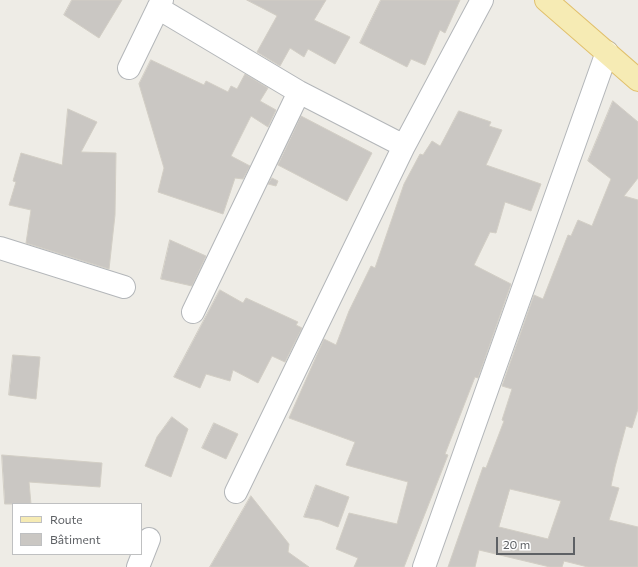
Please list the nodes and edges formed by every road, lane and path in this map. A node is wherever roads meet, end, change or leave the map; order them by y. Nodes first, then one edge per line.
1 (482, 0) edge
2 (546, 0) edge
3 (160, 4) edge
4 (607, 52) junction
5 (129, 68) dead end
6 (638, 80) edge
7 (299, 92) junction
8 (404, 146) junction
9 (0, 248) edge
10 (124, 287) dead end
11 (193, 312) dead end
12 (236, 492) dead end
13 (149, 539) dead end
14 (138, 567) edge
15 (424, 567) edge

1 - 8 street
2 - 4 main road
3 - 5 street
3 - 7 street
4 - 6 main road
4 - 15 street
7 - 8 street
7 - 11 street
8 - 12 street
9 - 10 street
13 - 14 street

